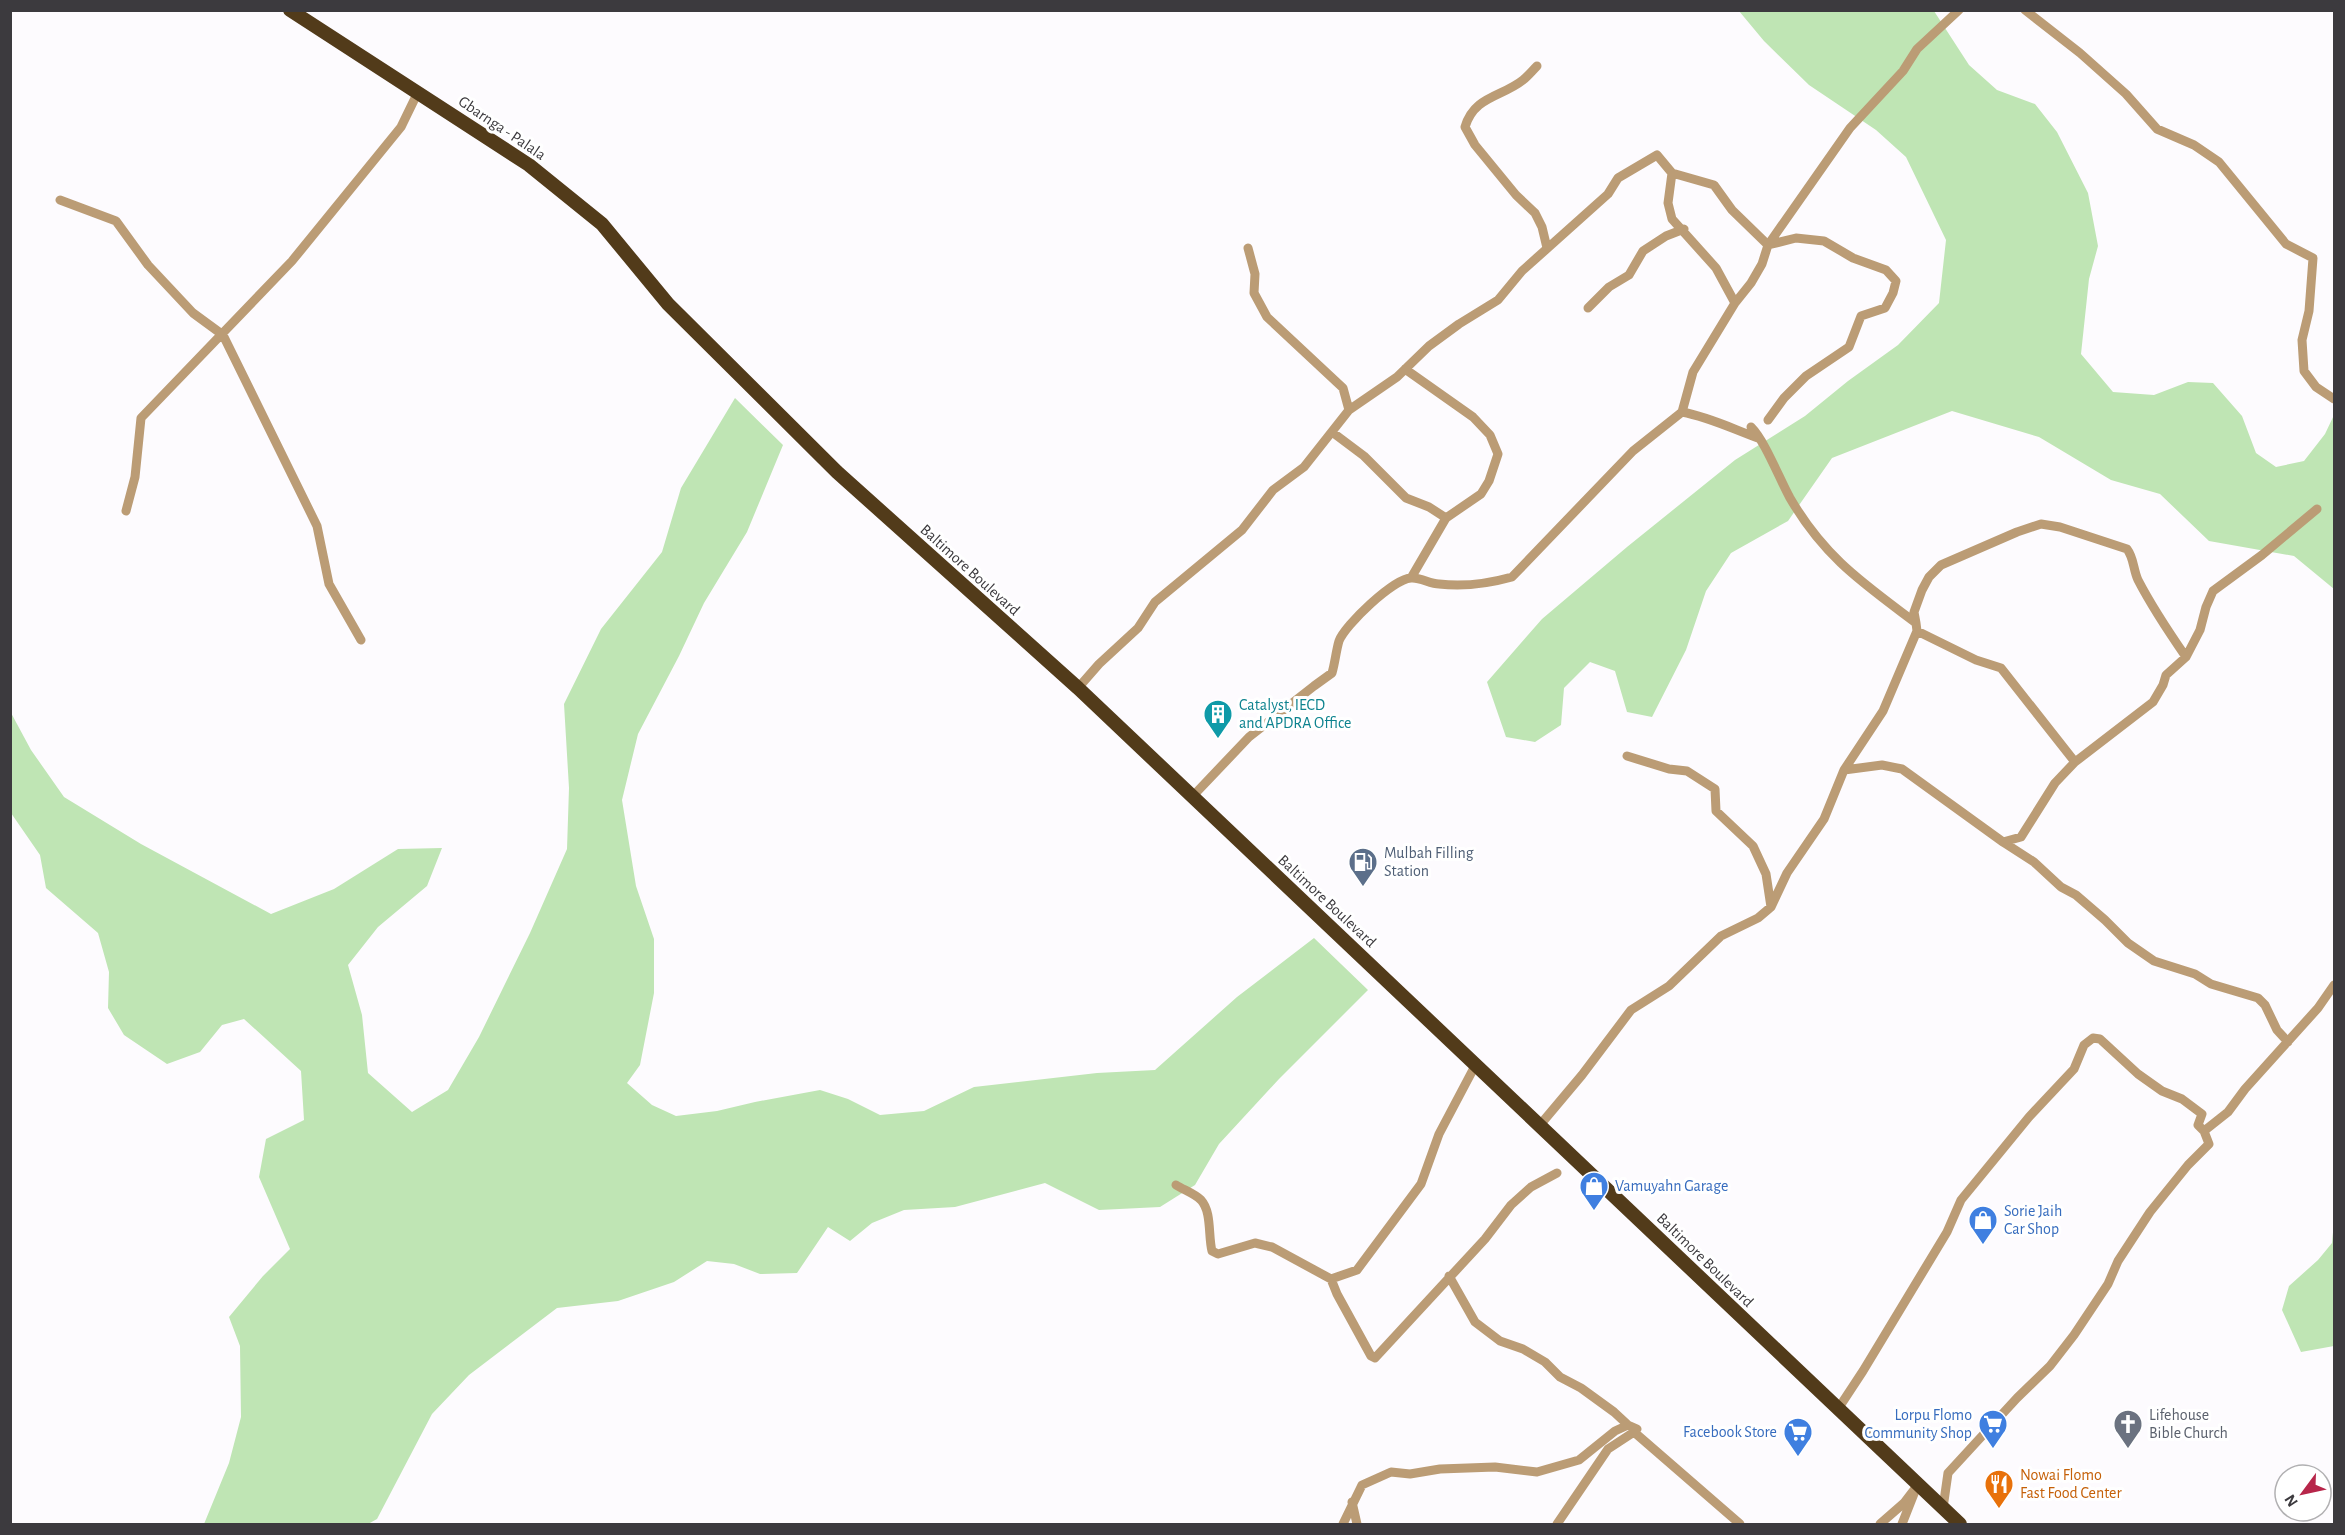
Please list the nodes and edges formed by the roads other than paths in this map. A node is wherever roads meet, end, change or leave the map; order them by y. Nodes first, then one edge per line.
1 (290, 10) edge
2 (2025, 10) edge
3 (1957, 12) edge
4 (1537, 66) dead end
5 (418, 92) junction
6 (1672, 173) junction
7 (60, 200) dead end
8 (1683, 229) junction
9 (1768, 245) junction
10 (1248, 248) dead end
11 (1547, 248) junction
12 (1735, 303) junction
13 (668, 304) joint
14 (1588, 308) dead end
15 (223, 335) junction
16 (1405, 369) junction
17 (2334, 399) edge
18 (1349, 410) junction
19 (1682, 412) junction
20 (1768, 420) dead end
21 (1751, 426) dead end
22 (1332, 432) junction
23 (1758, 438) junction
24 (2317, 509) dead end
25 (126, 512) dead end
26 (1446, 519) junction
27 (1411, 578) junction
28 (1917, 627) junction
29 (361, 640) dead end
30 (2186, 657) junction
31 (1078, 688) junction
32 (1628, 756) dead end
33 (2075, 762) junction
34 (1844, 770) junction
35 (1192, 797) junction
36 (2003, 842) junction
37 (1771, 907) junction
38 (2334, 985) edge
39 (2288, 1042) junction
40 (1476, 1064) junction
41 (1540, 1125) junction
42 (2204, 1131) junction
43 (1557, 1173) dead end
44 (1176, 1185) dead end
45 (1449, 1276) junction
46 (1332, 1279) junction
47 (1838, 1409) junction
48 (1631, 1428) junction
49 (1917, 1485) junction
50 (1353, 1502) junction
51 (1943, 1508) junction
52 (1343, 1524) edge
53 (1357, 1524) edge
54 (1557, 1524) edge
55 (1740, 1524) edge
56 (1880, 1524) edge
57 (1902, 1524) edge
58 (1960, 1524) edge

1 - 5 highway, Gbarnga - Palala
2 - 17 street
3 - 9 street
4 - 11 street
5 - 13 highway, Gbarnga - Palala
5 - 15 street
6 - 8 street
6 - 9 street
6 - 11 street
7 - 15 street
8 - 12 street
8 - 14 street
9 - 12 street
9 - 20 street
10 - 18 street
11 - 16 street
12 - 19 street
13 - 31 highway, Baltimore Boulevard
15 - 25 street
15 - 29 street
16 - 18 street
16 - 26 street
18 - 22 street
19 - 23 street
19 - 27 street
21 - 23 street
22 - 26 street
22 - 31 street
23 - 28 street
24 - 30 street
26 - 27 street
27 - 35 street
28 - 30 street
28 - 33 street
28 - 34 street
30 - 33 street
31 - 35 highway, Baltimore Boulevard
32 - 37 street
33 - 36 street
34 - 36 street
34 - 37 street
35 - 40 highway, Baltimore Boulevard
36 - 39 street
37 - 41 street
38 - 39 street
39 - 42 street
40 - 41 highway, Baltimore Boulevard
40 - 46 street
41 - 47 highway, Baltimore Boulevard
42 - 47 street
42 - 51 street
43 - 45 street
44 - 46 street
45 - 46 street
45 - 48 street
47 - 49 highway, Baltimore Boulevard
48 - 50 street
48 - 54 street
48 - 55 street
49 - 51 highway, Baltimore Boulevard
49 - 56 street
49 - 57 street
50 - 52 street
50 - 53 street
51 - 58 highway, Baltimore Boulevard

